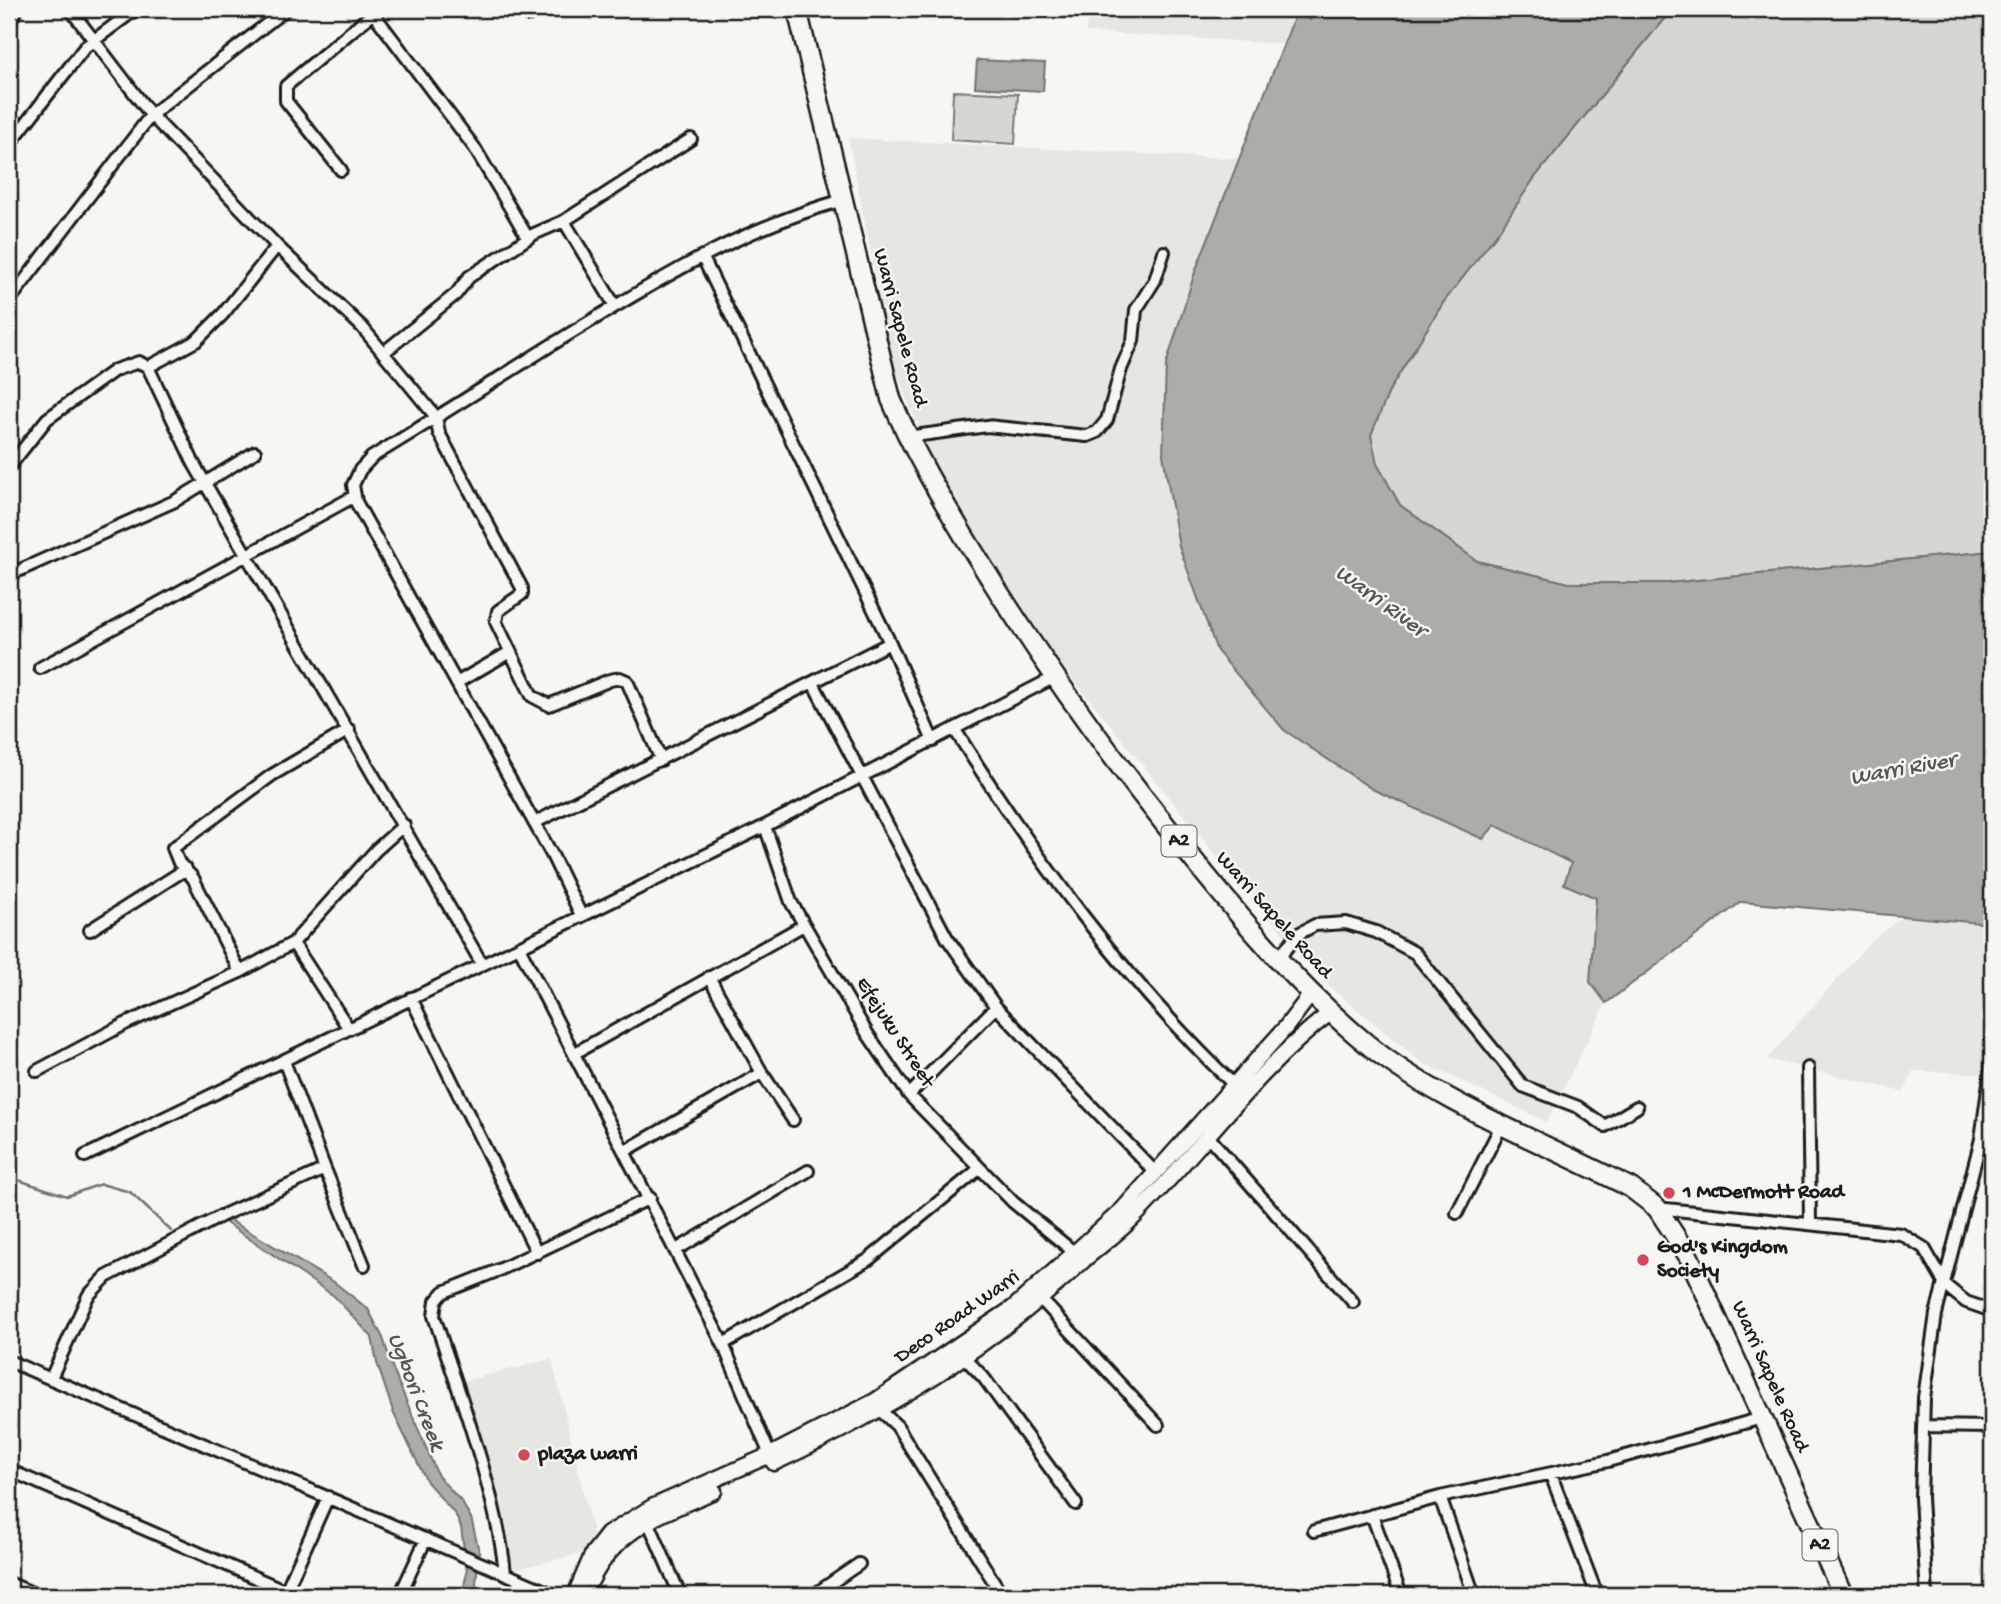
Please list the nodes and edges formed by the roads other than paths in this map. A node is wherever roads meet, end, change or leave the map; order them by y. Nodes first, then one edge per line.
1 (17, 9) edge
2 (70, 9) edge
3 (136, 9) edge
4 (286, 9) edge
5 (797, 9) edge
6 (376, 11) edge
7 (9, 22) edge
8 (96, 40) junction
9 (152, 115) junction
10 (691, 139) dead end
11 (9, 145) edge
12 (341, 170) dead end
13 (843, 200) junction
14 (564, 221) junction
15 (528, 238) junction
16 (277, 246) junction
17 (1164, 252) dead end
18 (702, 256) junction
19 (9, 301) edge
20 (615, 306) junction
21 (383, 352) junction
22 (148, 367) junction
23 (436, 417) junction
24 (907, 437) junction
25 (256, 452) dead end
26 (9, 467) edge
27 (206, 484) junction
28 (355, 496) junction
29 (247, 553) junction
30 (9, 575) edge
31 (890, 643) junction
32 (510, 652) junction
33 (40, 668) dead end
34 (1053, 678) junction
35 (458, 682) junction
36 (813, 683) junction
37 (349, 730) junction
38 (955, 730) junction
39 (933, 741) junction
40 (661, 760) junction
41 (863, 777) junction
42 (534, 823) junction
43 (404, 825) junction
44 (765, 826) junction
45 (186, 869) junction
46 (581, 915) junction
47 (804, 925) junction
48 (90, 930) dead end
49 (293, 943) junction
50 (519, 947) junction
51 (1279, 957) junction
52 (482, 964) junction
53 (240, 972) junction
54 (709, 976) junction
55 (1311, 994) junction
56 (411, 998) junction
57 (996, 1007) junction
58 (1331, 1012) junction
59 (349, 1029) junction
60 (575, 1053) junction
61 (284, 1061) junction
62 (1992, 1061) edge
63 (1808, 1068) dead end
64 (37, 1072) dead end
65 (762, 1073) junction
66 (1234, 1085) junction
67 (909, 1095) junction
68 (1637, 1107) dead end
69 (793, 1120) dead end
70 (1502, 1124) junction
71 (1207, 1135) junction
72 (625, 1151) junction
73 (85, 1156) dead end
74 (325, 1169) junction
75 (979, 1170) junction
76 (808, 1171) dead end
77 (1155, 1172) junction
78 (650, 1198) junction
79 (1657, 1208) junction
80 (1457, 1213) dead end
81 (1810, 1223) junction
82 (676, 1250) junction
83 (537, 1253) junction
84 (1075, 1253) junction
85 (364, 1265) dead end
86 (1946, 1286) junction
87 (1037, 1296) junction
88 (1353, 1301) dead end
89 (1992, 1311) edge
90 (723, 1344) junction
91 (964, 1357) junction
92 (9, 1361) edge
93 (51, 1378) junction
94 (881, 1410) junction
95 (1762, 1418) junction
96 (1157, 1425) dead end
97 (1923, 1426) junction
98 (1992, 1427) edge
99 (770, 1455) junction
100 (9, 1470) edge
101 (1551, 1475) junction
102 (328, 1497) junction
103 (1440, 1497) junction
104 (1076, 1504) dead end
105 (1373, 1515) junction
106 (648, 1521) junction
107 (1314, 1531) dead end
108 (426, 1539) junction
109 (859, 1564) dead end
110 (505, 1573) junction
111 (9, 1583) edge
112 (285, 1593) edge
113 (817, 1594) edge
114 (37, 1595) edge
115 (400, 1595) edge
116 (555, 1595) edge
117 (575, 1595) edge
118 (584, 1595) edge
119 (680, 1595) edge
120 (1002, 1595) edge
121 (1401, 1595) edge
122 (1474, 1595) edge
123 (1597, 1595) edge
124 (1843, 1595) edge
125 (1927, 1595) edge

1 - 7 street
2 - 8 street
3 - 8 street
4 - 9 street
5 - 13 highway, Warri Sapele Road / A2
6 - 12 street
6 - 15 street
8 - 9 street
8 - 11 street
9 - 16 street
9 - 19 street
10 - 14 street
13 - 18 street
13 - 24 highway, Warri Sapele Road / A2
14 - 15 street
14 - 20 street
15 - 21 street
16 - 21 street
16 - 22 street
17 - 24 street
18 - 20 street
18 - 31 street
20 - 23 street
21 - 23 street
22 - 26 street
22 - 27 street
23 - 28 street
23 - 32 street
24 - 34 highway, Warri Sapele Road / A2
25 - 27 street
27 - 29 street
27 - 30 street
28 - 29 street
28 - 35 street
29 - 33 street
29 - 37 street
31 - 36 street
31 - 39 street
32 - 35 street
32 - 40 street
34 - 38 street
34 - 51 highway, Warri Sapele Road / A2
35 - 42 street
36 - 40 street
36 - 41 street
37 - 43 street
37 - 45 street
38 - 39 street
38 - 66 street
39 - 41 street
40 - 42 street
41 - 44 street
41 - 57 street
42 - 46 street
43 - 49 street
43 - 52 street
44 - 46 street
44 - 47 street, Efejuku Street
45 - 48 street
45 - 53 street
46 - 50 street
47 - 54 street
47 - 67 street, Efejuku Street
49 - 53 street
49 - 59 street
50 - 52 street
50 - 60 street
51 - 55 highway, Warri Sapele Road / A2
51 - 68 street
52 - 56 street
53 - 64 street
54 - 60 street
54 - 65 street
55 - 58 highway, Warri Sapele Road / A2
55 - 66 main road, Deco Road Warri
56 - 59 street
56 - 83 street
57 - 67 street
57 - 77 street
58 - 70 highway, Warri Sapele Road / A2
58 - 71 main road, Deco Road Warri
59 - 61 street
60 - 72 street
61 - 73 street
61 - 74 street
62 - 86 street
63 - 81 street
65 - 69 street
65 - 72 street
66 - 77 main road, Deco Road Warri
67 - 75 street, Efejuku Street
70 - 79 highway, Warri Sapele Road / A2
70 - 80 street
71 - 87 main road, Deco Road Warri
71 - 88 street
72 - 78 street
74 - 85 street
74 - 93 street
75 - 84 street, Efejuku Street
75 - 90 street
76 - 82 street
77 - 84 main road, Deco Road Warri
78 - 82 street
78 - 83 street
79 - 81 street
79 - 95 highway, Warri Sapele Road / A2
81 - 86 street
82 - 90 street
83 - 110 street
84 - 87 main road, Deco Road Warri
86 - 89 street
86 - 97 street
87 - 91 main road, Deco Road Warri
87 - 96 street
87 - 99 main road, Deco Road Warri
90 - 99 street
91 - 94 main road, Deco Road Warri
91 - 104 street
92 - 93 street
93 - 102 street
94 - 106 main road, Deco Road Warri
94 - 120 street
95 - 101 street
95 - 124 highway, Warri Sapele Road / A2
97 - 98 street
97 - 125 street
99 - 117 main road, Deco Road Warri
100 - 112 street
101 - 103 street
101 - 123 street
102 - 108 street
102 - 112 street
103 - 105 street
103 - 122 street
105 - 107 street
105 - 121 street
106 - 118 main road, Deco Road Warri
106 - 119 street
108 - 110 street
108 - 115 street
109 - 113 street
110 - 116 street
111 - 114 street

